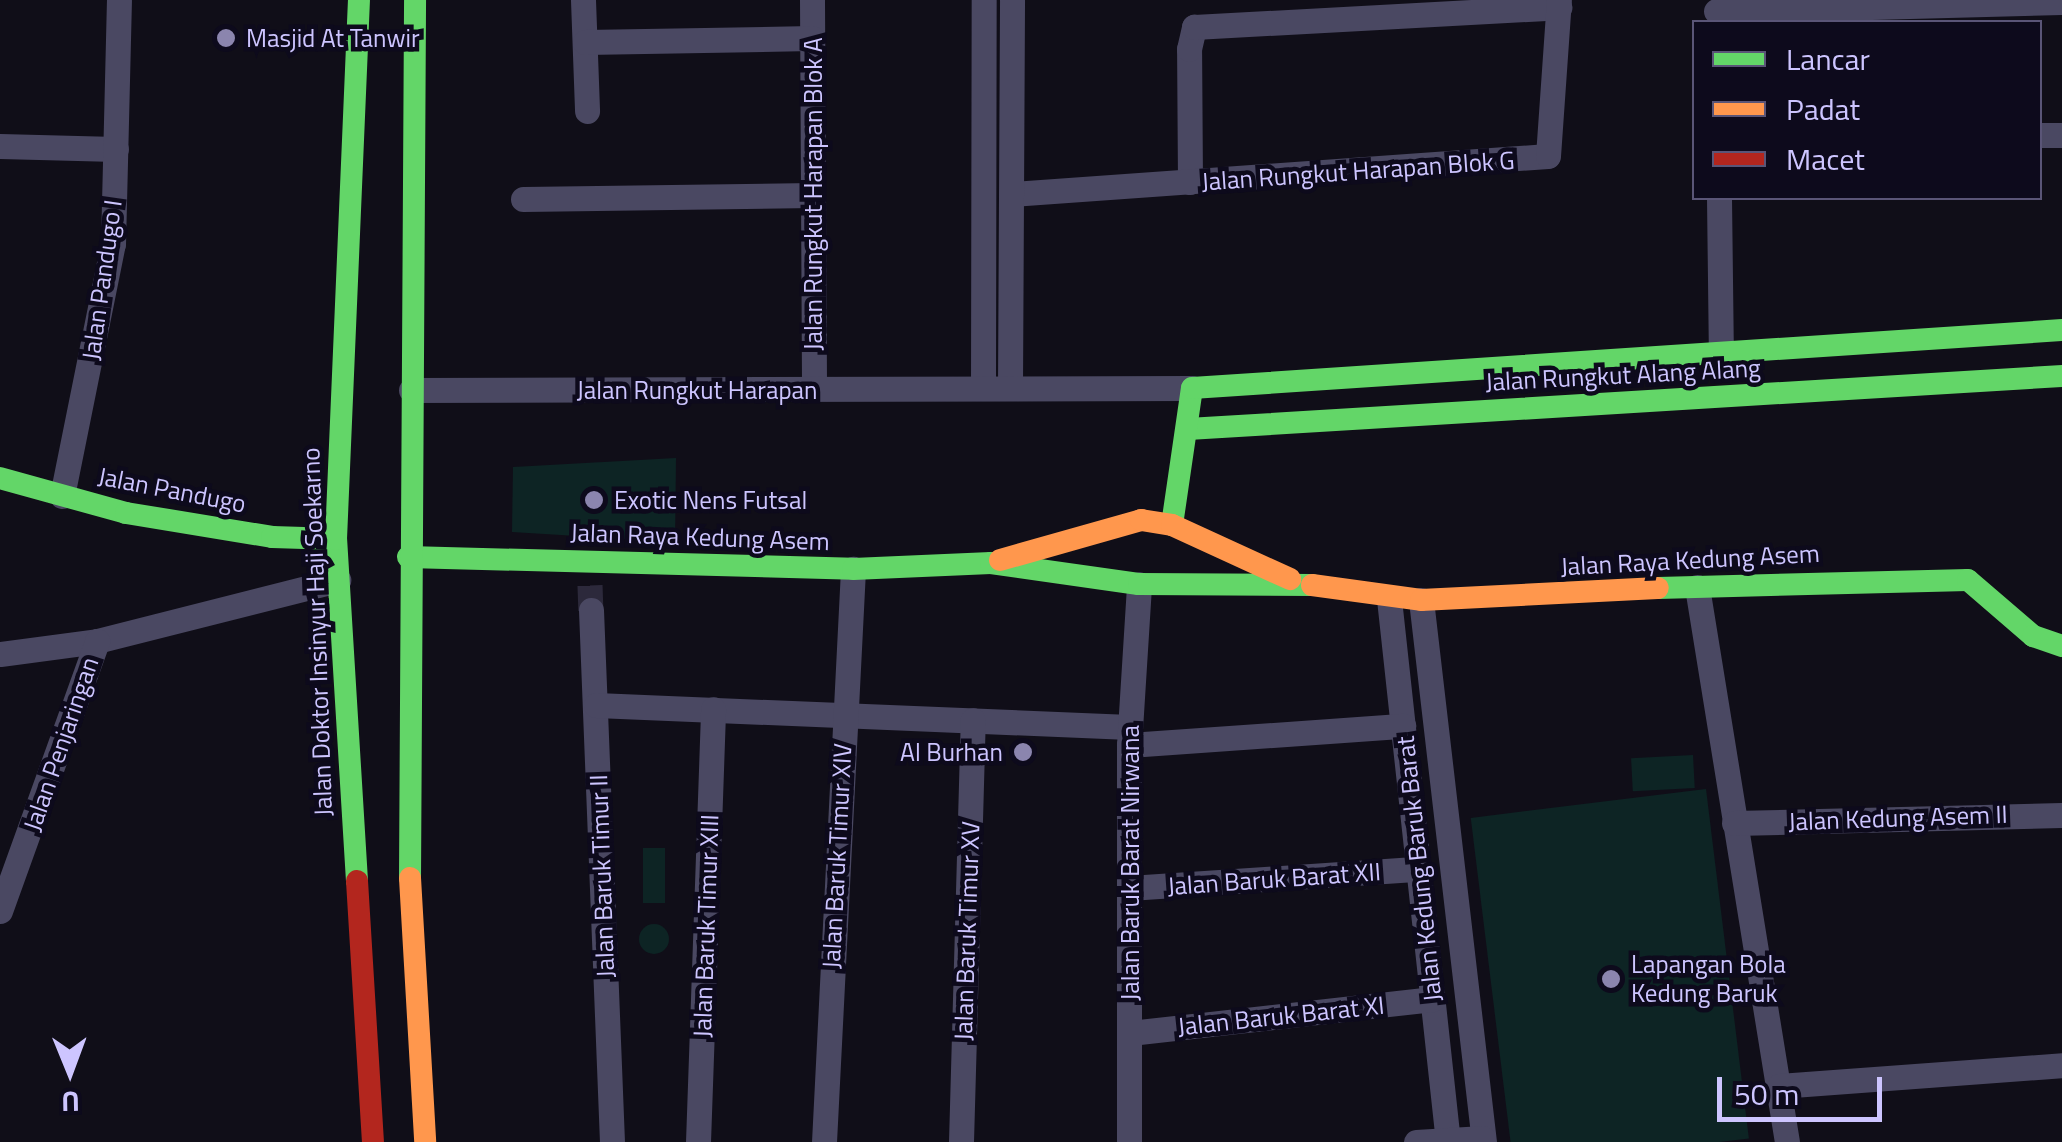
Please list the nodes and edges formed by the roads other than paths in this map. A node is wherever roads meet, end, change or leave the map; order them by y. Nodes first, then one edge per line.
1 (119, 0) edge
2 (359, 0) edge
3 (415, 0) edge
4 (583, 0) edge
5 (812, 0) edge
6 (984, 0) edge
7 (1012, 0) edge
8 (2062, 2) edge
9 (1558, 3) edge
10 (1716, 11) edge
11 (812, 38) junction
12 (584, 42) junction
13 (587, 111) dead end
14 (0, 146) edge
15 (116, 149) junction
16 (1190, 182) junction
17 (1011, 194) junction
18 (813, 195) junction
19 (523, 199) dead end
20 (1719, 200) edge
21 (2062, 330) edge
22 (1720, 351) junction
23 (2062, 376) edge
24 (983, 388) junction
25 (1010, 388) junction
26 (1192, 388) junction
27 (814, 389) junction
28 (411, 390) junction
29 (1188, 429) junction
30 (0, 478) edge
31 (62, 496) junction
32 (1172, 525) junction
33 (336, 538) junction
34 (408, 557) junction
35 (991, 563) junction
36 (853, 570) junction
37 (338, 580) junction
38 (1300, 583) junction
39 (1139, 584) junction
40 (589, 585) junction
41 (1696, 587) junction
42 (1389, 599) junction
43 (1421, 600) junction
44 (97, 641) junction
45 (2062, 646) edge
46 (0, 654) edge
47 (596, 704) junction
48 (713, 710) junction
49 (843, 715) junction
50 (973, 720) junction
51 (1403, 726) junction
52 (1130, 736) junction
53 (2062, 815) edge
54 (1734, 823) junction
55 (1418, 869) junction
56 (1129, 888) junction
57 (0, 911) edge
58 (1433, 1000) junction
59 (1130, 1033) junction
60 (2062, 1065) edge
61 (1779, 1086) junction
62 (424, 1115) junction
63 (373, 1130) edge
64 (1484, 1140) edge
65 (1448, 1141) edge
66 (425, 1142) edge
67 (612, 1142) edge
68 (698, 1142) edge
69 (824, 1142) edge
70 (962, 1142) edge
71 (1130, 1142) edge
72 (1416, 1142) edge
73 (1787, 1142) edge

1 - 15 street, Jalan Pandugo I
2 - 33 street, Jalan Doktor Insinyur Haji Soekarno
3 - 28 street
4 - 12 street
5 - 11 street, Jalan Rungkut Harapan Blok A
6 - 24 street
7 - 17 street
8 - 10 street
9 - 16 street, Jalan Rungkut Harapan Blok G
9 - 16 street
11 - 12 street
11 - 18 street, Jalan Rungkut Harapan Blok A
12 - 13 street
14 - 15 street
15 - 31 street, Jalan Pandugo I
16 - 17 street, Jalan Rungkut Harapan Blok G
17 - 25 street
18 - 19 street
18 - 27 street, Jalan Rungkut Harapan Blok A
20 - 22 street
21 - 22 street, Jalan Rungkut Alang Alang
22 - 26 street, Jalan Rungkut Alang Alang
23 - 29 street, Jalan Rungkut Alang Alang
24 - 25 street, Jalan Rungkut Harapan
24 - 27 street, Jalan Rungkut Harapan
25 - 26 street, Jalan Rungkut Harapan
26 - 29 street
27 - 28 street, Jalan Rungkut Harapan
28 - 34 street
29 - 32 street
30 - 31 street, Jalan Pandugo
31 - 33 street, Jalan Pandugo
32 - 35 street, Jalan Raya Kedung Asem
32 - 38 street, Jalan Raya Kedung Asem
33 - 37 street, Jalan Doktor Insinyur Haji Soekarno
34 - 40 street, Jalan Raya Kedung Asem
34 - 62 street
35 - 36 street, Jalan Raya Kedung Asem
35 - 39 street, Jalan Raya Kedung Asem
36 - 40 street, Jalan Raya Kedung Asem
36 - 49 street, Jalan Baruk Timur XIV
37 - 44 street, Jalan Penjaringan
37 - 63 street, Jalan Doktor Insinyur Haji Soekarno
38 - 39 street, Jalan Raya Kedung Asem
38 - 42 street, Jalan Raya Kedung Asem
39 - 52 street, Jalan Baruk Barat Nirwana
40 - 47 street, Jalan Baruk Timur II
41 - 43 street, Jalan Raya Kedung Asem
41 - 45 street, Jalan Raya Kedung Asem
41 - 54 street
42 - 43 street, Jalan Raya Kedung Asem
42 - 51 street, Jalan Kedung Baruk Barat
43 - 64 street, Jalan Kedung Baruk Barat
44 - 46 street
44 - 57 street, Jalan Penjaringan
47 - 48 street
47 - 67 street, Jalan Baruk Timur II
48 - 49 street
48 - 68 street, Jalan Baruk Timur XIII
49 - 50 street
49 - 69 street, Jalan Baruk Timur XIV
50 - 52 street
50 - 70 street, Jalan Baruk Timur XV
51 - 52 street
51 - 55 street, Jalan Kedung Baruk Barat
52 - 56 street, Jalan Baruk Barat Nirwana
53 - 54 street, Jalan Kedung Asem II
54 - 61 street
55 - 56 street, Jalan Baruk Barat XII
55 - 58 street, Jalan Kedung Baruk Barat
56 - 59 street, Jalan Baruk Barat Nirwana
58 - 59 street, Jalan Baruk Barat XI
58 - 65 street, Jalan Kedung Baruk Barat
59 - 71 street, Jalan Baruk Barat Nirwana
60 - 61 street
61 - 73 street
62 - 63 street
62 - 66 street
64 - 65 street, Jalan Kedung Baruk Barat
65 - 72 street

